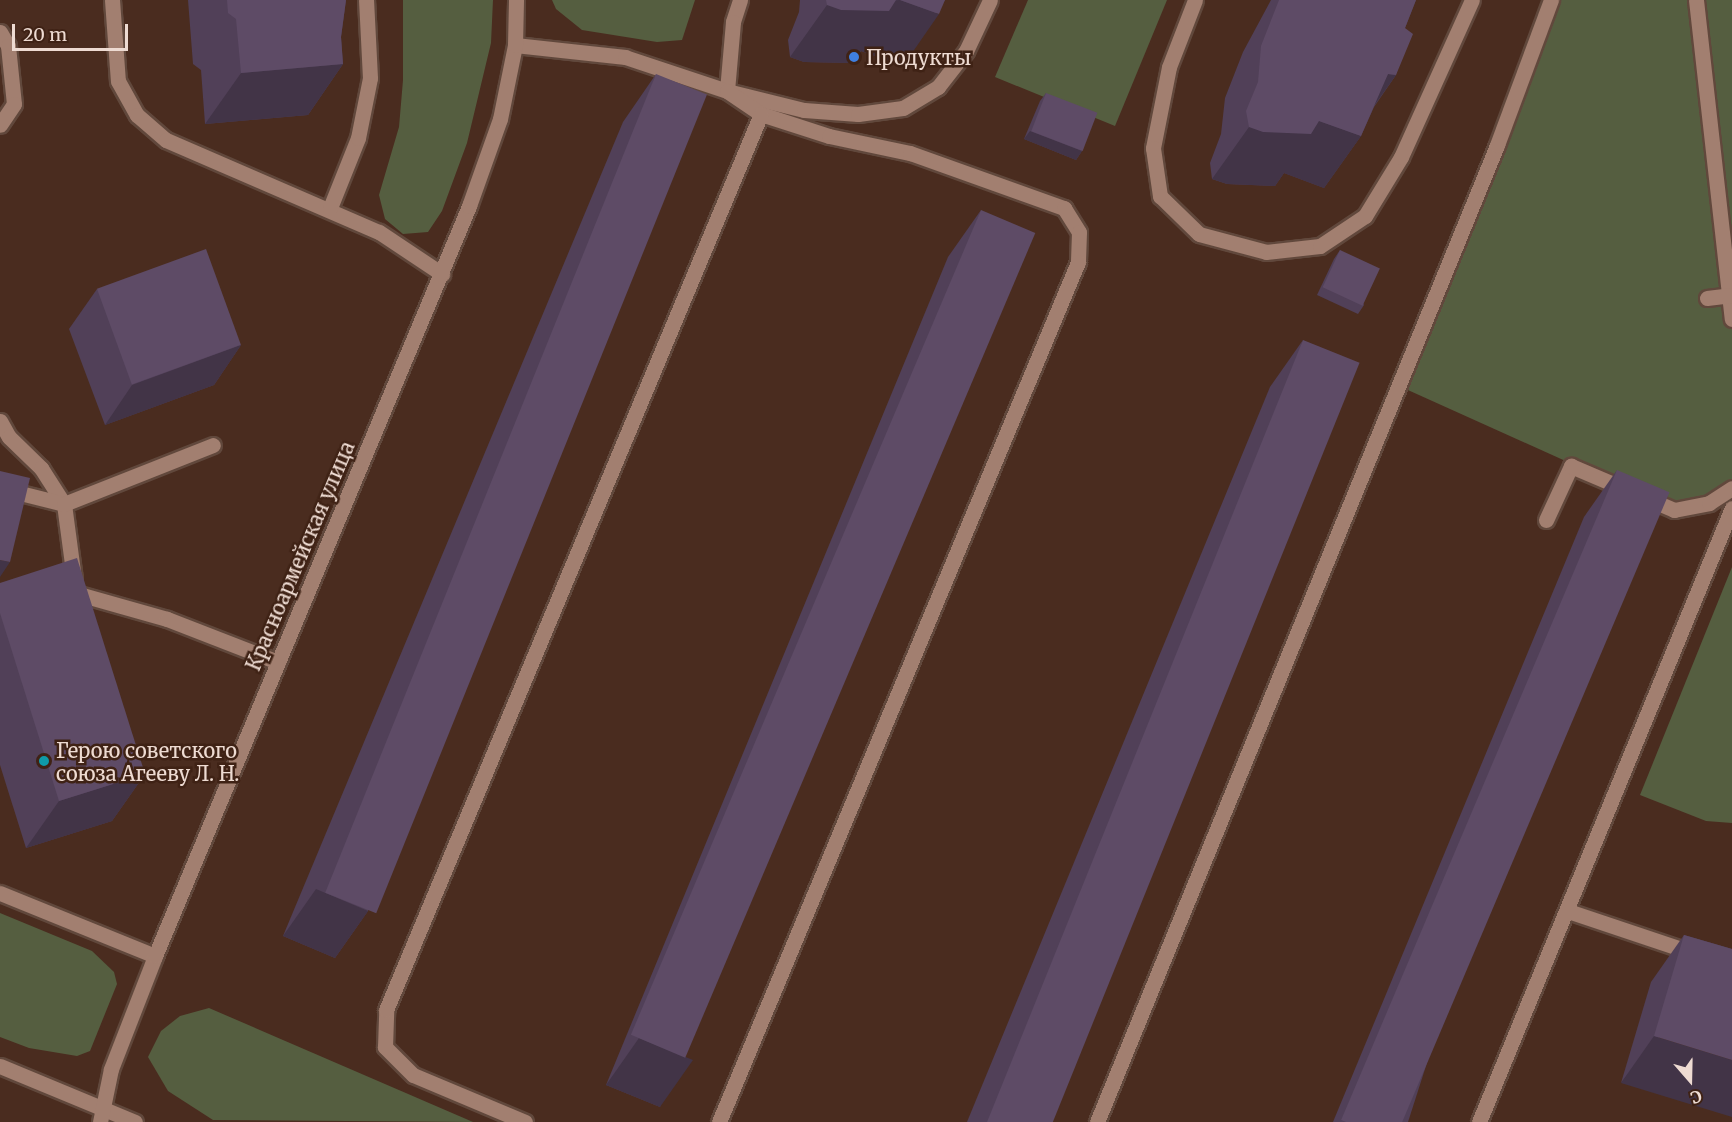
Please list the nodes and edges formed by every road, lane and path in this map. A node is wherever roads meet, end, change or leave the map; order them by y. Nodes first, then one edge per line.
1 (112, 0) edge
2 (366, 0) edge
3 (516, 0) edge
4 (740, 0) edge
5 (990, 0) edge
6 (1195, 0) edge
7 (1472, 0) edge
8 (1551, 0) edge
9 (1696, 0) edge
10 (0, 32) edge
11 (515, 45) junction
12 (727, 92) junction
13 (761, 114) junction
14 (0, 126) edge
15 (330, 208) junction
16 (442, 274) junction
17 (1730, 295) junction
18 (1707, 298) dead end
19 (1732, 318) edge
20 (0, 421) edge
21 (213, 445) dead end
22 (0, 488) edge
23 (1732, 488) edge
24 (64, 504) junction
25 (1732, 508) edge
26 (1546, 520) dead end
27 (75, 590) junction
28 (54, 591) edge
29 (278, 662) junction
30 (0, 894) edge
31 (1568, 911) junction
32 (155, 956) junction
33 (1732, 966) edge
34 (0, 1066) edge
35 (102, 1116) edge
36 (135, 1122) edge
37 (525, 1122) edge
38 (719, 1122) edge
39 (1097, 1122) edge
40 (1479, 1122) edge

1 - 15 street
2 - 15 street
3 - 11 street, Красноармейская улица
4 - 12 street
5 - 12 street
6 - 7 street
8 - 39 street
9 - 17 street
10 - 14 street
11 - 12 street
11 - 16 street, Красноармейская улица
12 - 13 street
13 - 37 street
13 - 38 street
15 - 16 street
16 - 29 street, Красноармейская улица
17 - 18 street
17 - 19 street
20 - 24 street
21 - 24 street
22 - 24 street
23 - 26 street
24 - 27 street
25 - 31 street
27 - 28 street
27 - 29 street
29 - 32 street, Красноармейская улица
30 - 32 street
31 - 33 street
31 - 40 street
32 - 35 street, Красноармейская улица
34 - 35 street
35 - 36 street

